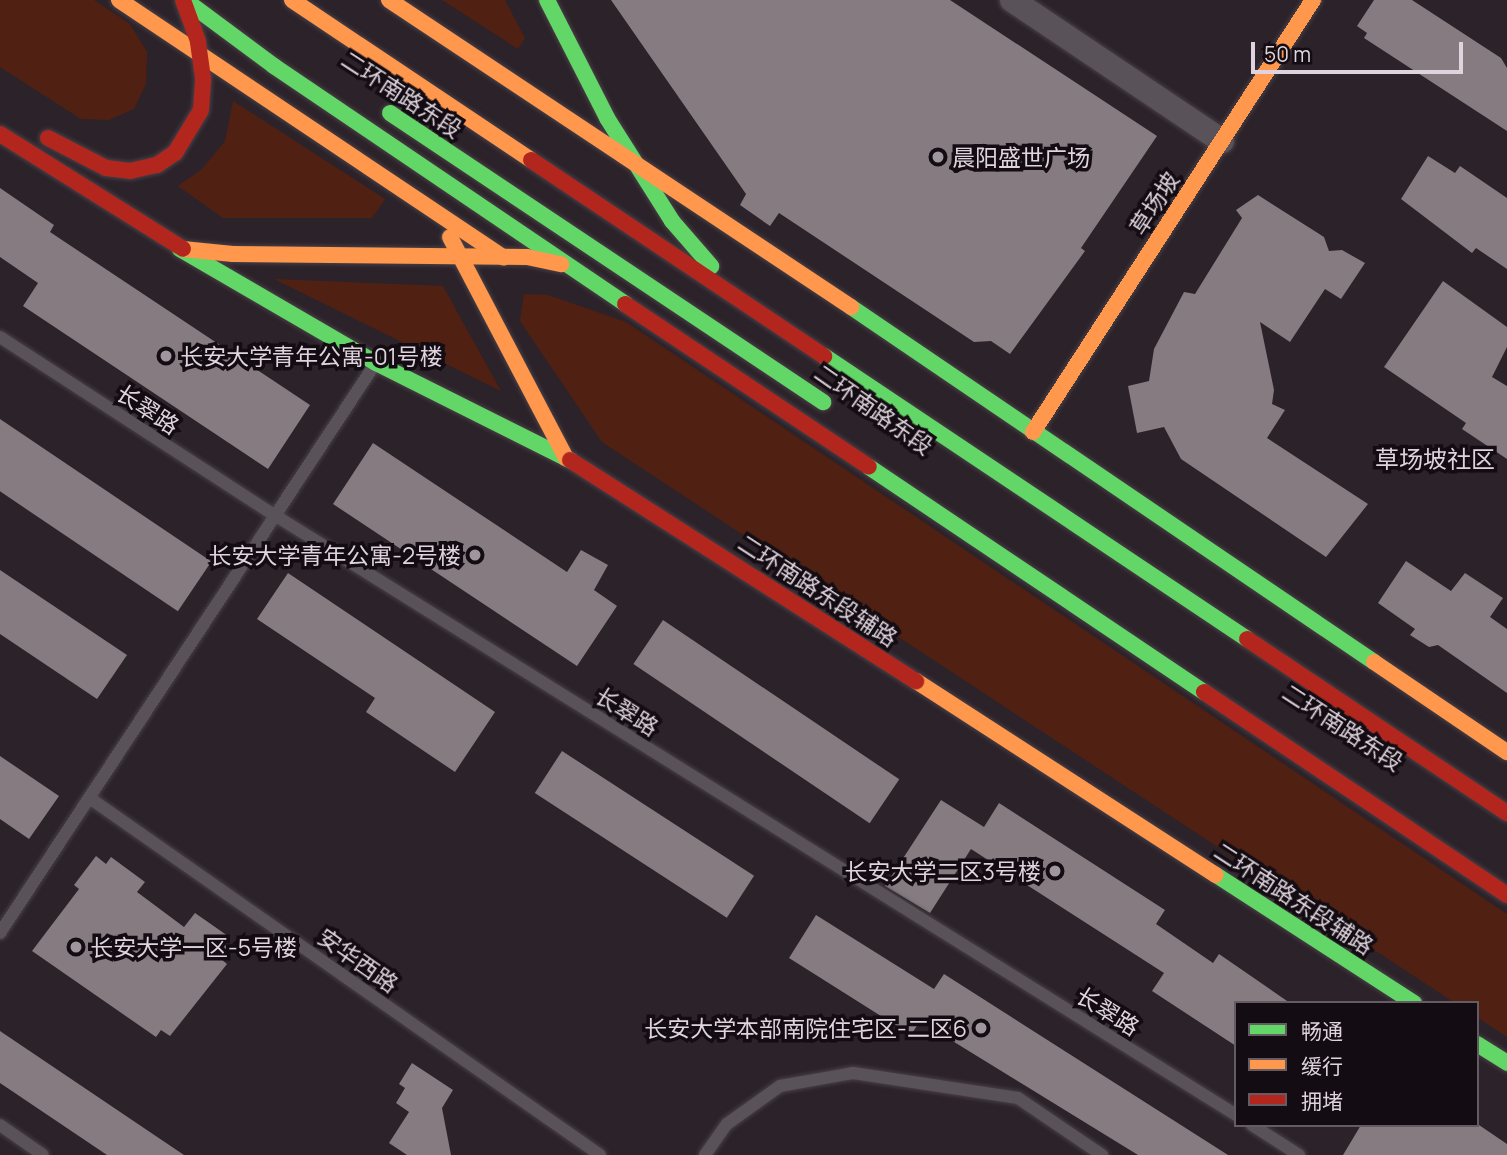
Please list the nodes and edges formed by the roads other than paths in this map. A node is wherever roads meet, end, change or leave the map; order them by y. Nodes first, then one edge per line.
1 (118, 0) edge
2 (184, 0) edge
3 (211, 0) edge
4 (292, 0) edge
5 (389, 0) edge
6 (547, 0) edge
7 (1012, 0) edge
8 (1313, 0) edge
9 (232, 13) dead end
10 (200, 55) junction
11 (372, 102) dead end
12 (31, 127) dead end
13 (0, 134) edge
14 (1222, 141) junction
15 (633, 160) junction
16 (439, 215) junction
17 (178, 248) junction
18 (461, 258) junction
19 (505, 258) junction
20 (567, 265) junction
21 (745, 304) junction
22 (0, 337) edge
23 (714, 361) junction
24 (376, 363) junction
25 (1033, 432) junction
26 (566, 458) junction
27 (276, 516) junction
28 (1507, 752) edge
29 (91, 799) junction
30 (1507, 813) edge
31 (1507, 895) edge
32 (0, 933) edge
33 (1411, 1001) edge
34 (1479, 1045) edge
35 (1507, 1063) edge
36 (1234, 1114) edge
37 (0, 1125) edge
38 (1255, 1127) edge
39 (43, 1155) edge
40 (600, 1155) edge
41 (705, 1155) edge
42 (1102, 1155) edge
43 (1299, 1155) edge

1 - 10 main road
2 - 10 main road
2 - 20 main road
3 - 9 main road
4 - 21 main road, 二环南路东段
5 - 15 main road
6 - 15 main road
7 - 14 street
8 - 14 main road, 草场坡
10 - 12 main road
10 - 16 main road
11 - 23 main road, 二环南路东段
13 - 17 main road, 二环南路东段辅路
14 - 25 main road, 草场坡
15 - 21 main road
15 - 25 main road
16 - 18 main road
16 - 19 main road
17 - 18 main road
17 - 24 main road, 二环南路东段辅路
18 - 19 main road
18 - 26 main road
19 - 20 main road
20 - 23 main road
21 - 30 main road, 二环南路东段
22 - 27 lane, 长翠路
23 - 31 main road
24 - 26 main road, 二环南路东段辅路
24 - 27 lane
25 - 28 main road
26 - 33 main road, 二环南路东段辅路
27 - 29 lane
27 - 36 lane, 长翠路
29 - 32 lane
29 - 40 lane, 安华西路
34 - 35 main road
37 - 39 lane
38 - 43 lane
41 - 42 lane

